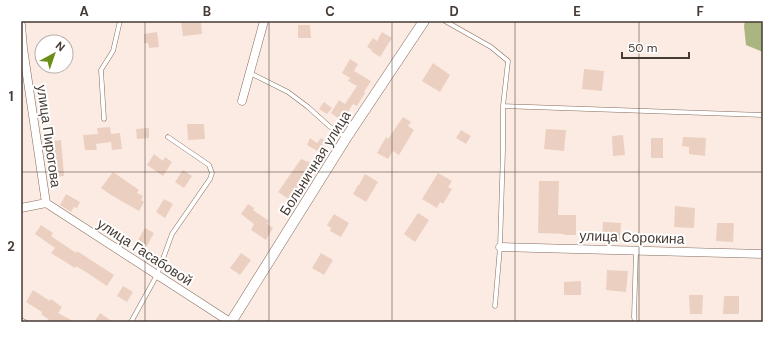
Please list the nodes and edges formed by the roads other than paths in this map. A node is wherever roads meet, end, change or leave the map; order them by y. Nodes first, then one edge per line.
1 (120, 21) edge
2 (264, 21) edge
3 (424, 21) edge
4 (444, 21) edge
5 (21, 25) edge
6 (250, 73) junction
7 (242, 101) dead end
8 (503, 106) junction
9 (763, 115) edge
10 (104, 119) dead end
11 (168, 137) dead end
12 (346, 138) junction
13 (46, 203) junction
14 (21, 208) edge
15 (500, 247) junction
16 (636, 250) junction
17 (763, 254) edge
18 (157, 275) junction
19 (495, 306) dead end
20 (21, 320) edge
21 (25, 322) edge
22 (131, 322) edge
23 (231, 322) edge
24 (635, 322) edge

1 - 10 lane
2 - 6 street
3 - 12 street, Больничная улица
4 - 8 lane
5 - 13 street, улица Пирогова
6 - 7 street
6 - 12 lane
8 - 9 lane
8 - 15 lane
11 - 18 lane
12 - 23 street, Больничная улица
13 - 14 street
13 - 18 street, улица Гасабовой
15 - 16 street, улица Сорокина
15 - 19 lane
16 - 17 street, улица Сорокина
16 - 24 lane
18 - 22 lane
18 - 23 street, улица Гасабовой
20 - 21 lane

